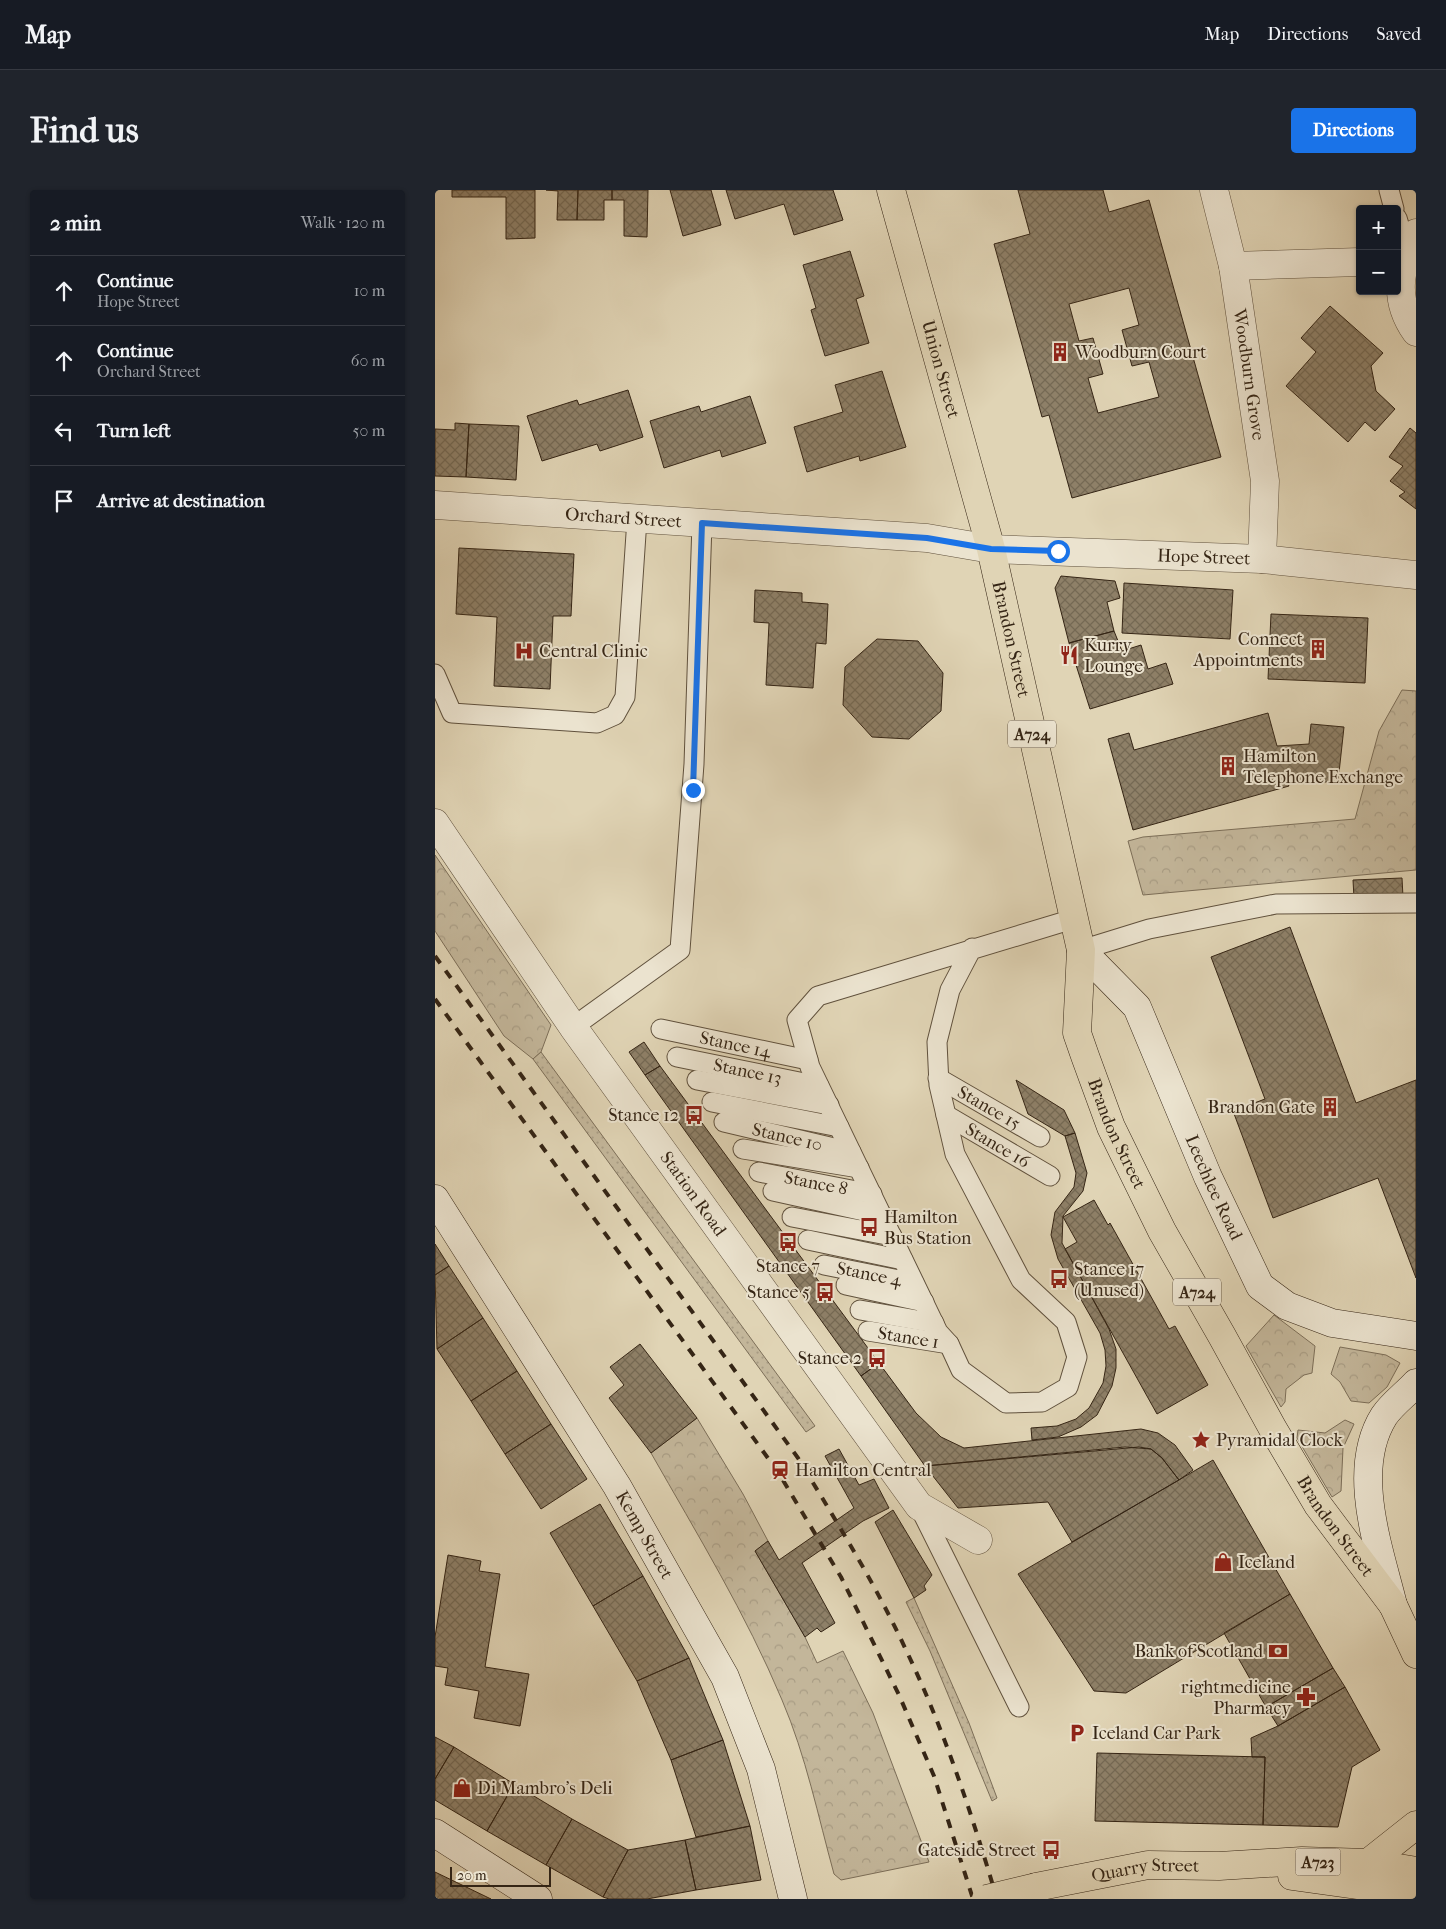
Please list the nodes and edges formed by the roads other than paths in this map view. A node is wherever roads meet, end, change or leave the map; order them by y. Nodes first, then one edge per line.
1 (891, 190) edge
2 (1214, 190) edge
3 (1389, 190) edge
4 (1394, 205) edge
5 (1401, 233) edge
6 (1406, 252) edge
7 (1356, 262) edge
8 (1233, 266) junction
9 (1416, 332) edge
10 (435, 505) edge
11 (637, 519) junction
12 (702, 523) junction
13 (991, 549) junction
14 (1262, 559) junction
15 (1416, 575) edge
16 (435, 674) edge
17 (435, 823) edge
18 (1416, 903) edge
19 (1073, 919) junction
20 (973, 948) junction
21 (1081, 950) junction
22 (573, 1027) junction
23 (661, 1029) dead end
24 (677, 1056) dead end
25 (809, 1060) junction
26 (938, 1078) junction
27 (697, 1080) dead end
28 (819, 1086) junction
29 (712, 1102) dead end
30 (829, 1105) junction
31 (946, 1115) junction
32 (724, 1122) dead end
33 (839, 1127) junction
34 (1039, 1136) dead end
35 (743, 1149) dead end
36 (855, 1160) junction
37 (759, 1172) dead end
38 (1050, 1176) dead end
39 (773, 1191) dead end
40 (872, 1194) junction
41 (435, 1199) edge
42 (882, 1215) junction
43 (792, 1217) dead end
44 (892, 1236) junction
45 (808, 1240) dead end
46 (903, 1260) junction
47 (824, 1265) dead end
48 (914, 1283) junction
49 (846, 1285) dead end
50 (924, 1302) junction
51 (860, 1310) dead end
52 (934, 1323) junction
53 (869, 1331) dead end
54 (1416, 1336) edge
55 (949, 1344) junction
56 (1416, 1383) edge
57 (919, 1506) junction
58 (978, 1540) dead end
59 (1393, 1605) junction
60 (1416, 1654) edge
61 (1019, 1706) dead end
62 (1416, 1825) edge
63 (435, 1833) edge
64 (1368, 1863) junction
65 (1219, 1866) junction
66 (1416, 1871) edge
67 (1416, 1894) edge
68 (537, 1899) edge
69 (793, 1899) edge
70 (986, 1899) edge

1 - 13 main road, Union Street / A724
2 - 8 street, Woodburn Grove
3 - 4 lane
5 - 6 lane
6 - 9 street
7 - 8 street
8 - 14 street, Woodburn Grove
10 - 11 street, Orchard Street
11 - 12 street, Orchard Street
11 - 16 lane
12 - 13 street, Orchard Street
12 - 22 lane
13 - 14 street, Hope Street
13 - 19 main road, Brandon Street / A724
14 - 15 street, Hope Street
17 - 22 street, Station Road
18 - 21 lane
19 - 20 lane
19 - 21 main road, Brandon Street / A724
20 - 25 lane
20 - 26 lane
21 - 54 street, Leechlee Road
21 - 59 main road, Brandon Street / A724
22 - 57 street, Station Road
23 - 25 lane, Stance 14
24 - 28 lane, Stance 13
25 - 28 lane
26 - 31 lane
26 - 34 lane, Stance 15
27 - 30 lane
28 - 30 lane
29 - 33 lane
30 - 33 lane
31 - 38 lane, Stance 16
31 - 55 lane
32 - 36 lane, Stance 10
33 - 36 lane
35 - 36 lane
36 - 40 lane
37 - 40 lane, Stance 8
39 - 42 lane
40 - 42 lane
41 - 69 street, Kemp Street
42 - 44 lane
43 - 44 lane
44 - 46 lane
45 - 46 lane
46 - 48 lane
47 - 48 lane, Stance 4
48 - 50 lane
49 - 50 lane
50 - 52 lane
51 - 52 lane
52 - 55 lane
53 - 55 lane, Stance 1
56 - 59 street
57 - 58 street, Station Road
57 - 61 lane
59 - 60 main road, Brandon Street / A724
62 - 64 main road
63 - 68 street
64 - 65 main road, Quarry Street / A723
64 - 66 main road, Quarry Street / A723
65 - 67 main road, Quarry Street / A723
65 - 70 main road, Quarry Street / A723, bridge

